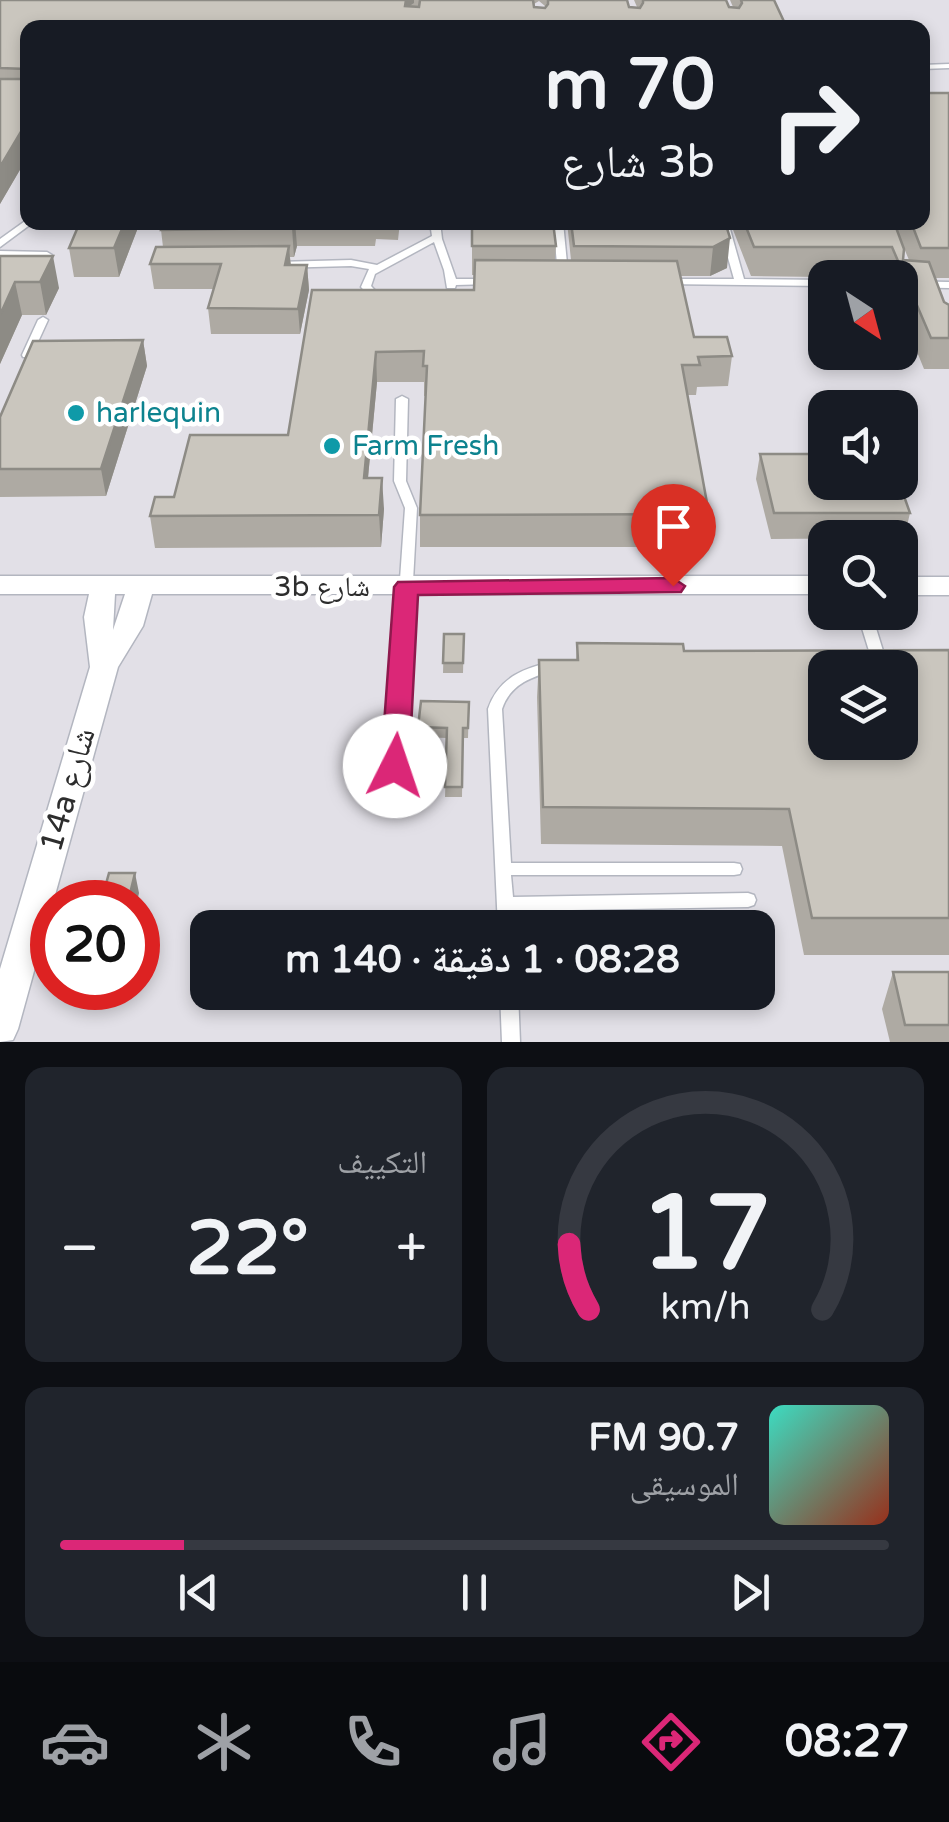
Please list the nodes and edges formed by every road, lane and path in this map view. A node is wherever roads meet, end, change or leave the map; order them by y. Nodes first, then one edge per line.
1 (20, 228) edge
2 (434, 230) edge
3 (559, 230) edge
4 (725, 230) edge
5 (434, 238) junction
6 (0, 244) edge
7 (0, 254) edge
8 (47, 255) edge
9 (257, 265) edge
10 (379, 268) junction
11 (452, 282) junction
12 (508, 282) edge
13 (545, 282) edge
14 (564, 282) junction
15 (583, 282) edge
16 (661, 282) edge
17 (739, 282) junction
18 (808, 283) edge
19 (918, 284) edge
20 (949, 285) edge
21 (445, 294) edge
22 (389, 302) edge
23 (43, 320) dead end
24 (22, 368) edge
25 (402, 399) dead end
26 (0, 585) edge
27 (103, 586) junction
28 (141, 586) junction
29 (808, 586) edge
30 (918, 586) edge
31 (949, 586) edge
32 (406, 587) junction
33 (569, 663) edge
34 (104, 667) junction
35 (395, 766) dead end
36 (504, 869) junction
37 (734, 869) dead end
38 (748, 900) dead end
39 (506, 904) junction
40 (506, 910) edge
41 (509, 1010) edge
42 (0, 1030) edge
43 (510, 1042) edge

1 - 6 lane
2 - 5 lane
3 - 14 lane
4 - 17 lane
5 - 10 lane
5 - 11 lane
7 - 8 lane
9 - 10 lane
10 - 22 lane
11 - 12 lane
11 - 21 lane
13 - 14 lane
14 - 15 lane
16 - 17 lane
17 - 18 lane
19 - 20 lane
23 - 24 lane
25 - 32 lane
26 - 27 street, 3b شارع
27 - 28 street, 3b شارع
27 - 34 street, 14a شارع
28 - 32 street, 3b شارع
28 - 34 street, 14a شارع
29 - 32 street, 3b شارع
30 - 31 street
32 - 35 lane
33 - 36 lane
34 - 42 street, 14a شارع
36 - 37 lane
36 - 39 lane
38 - 39 lane
39 - 40 lane
41 - 43 lane

